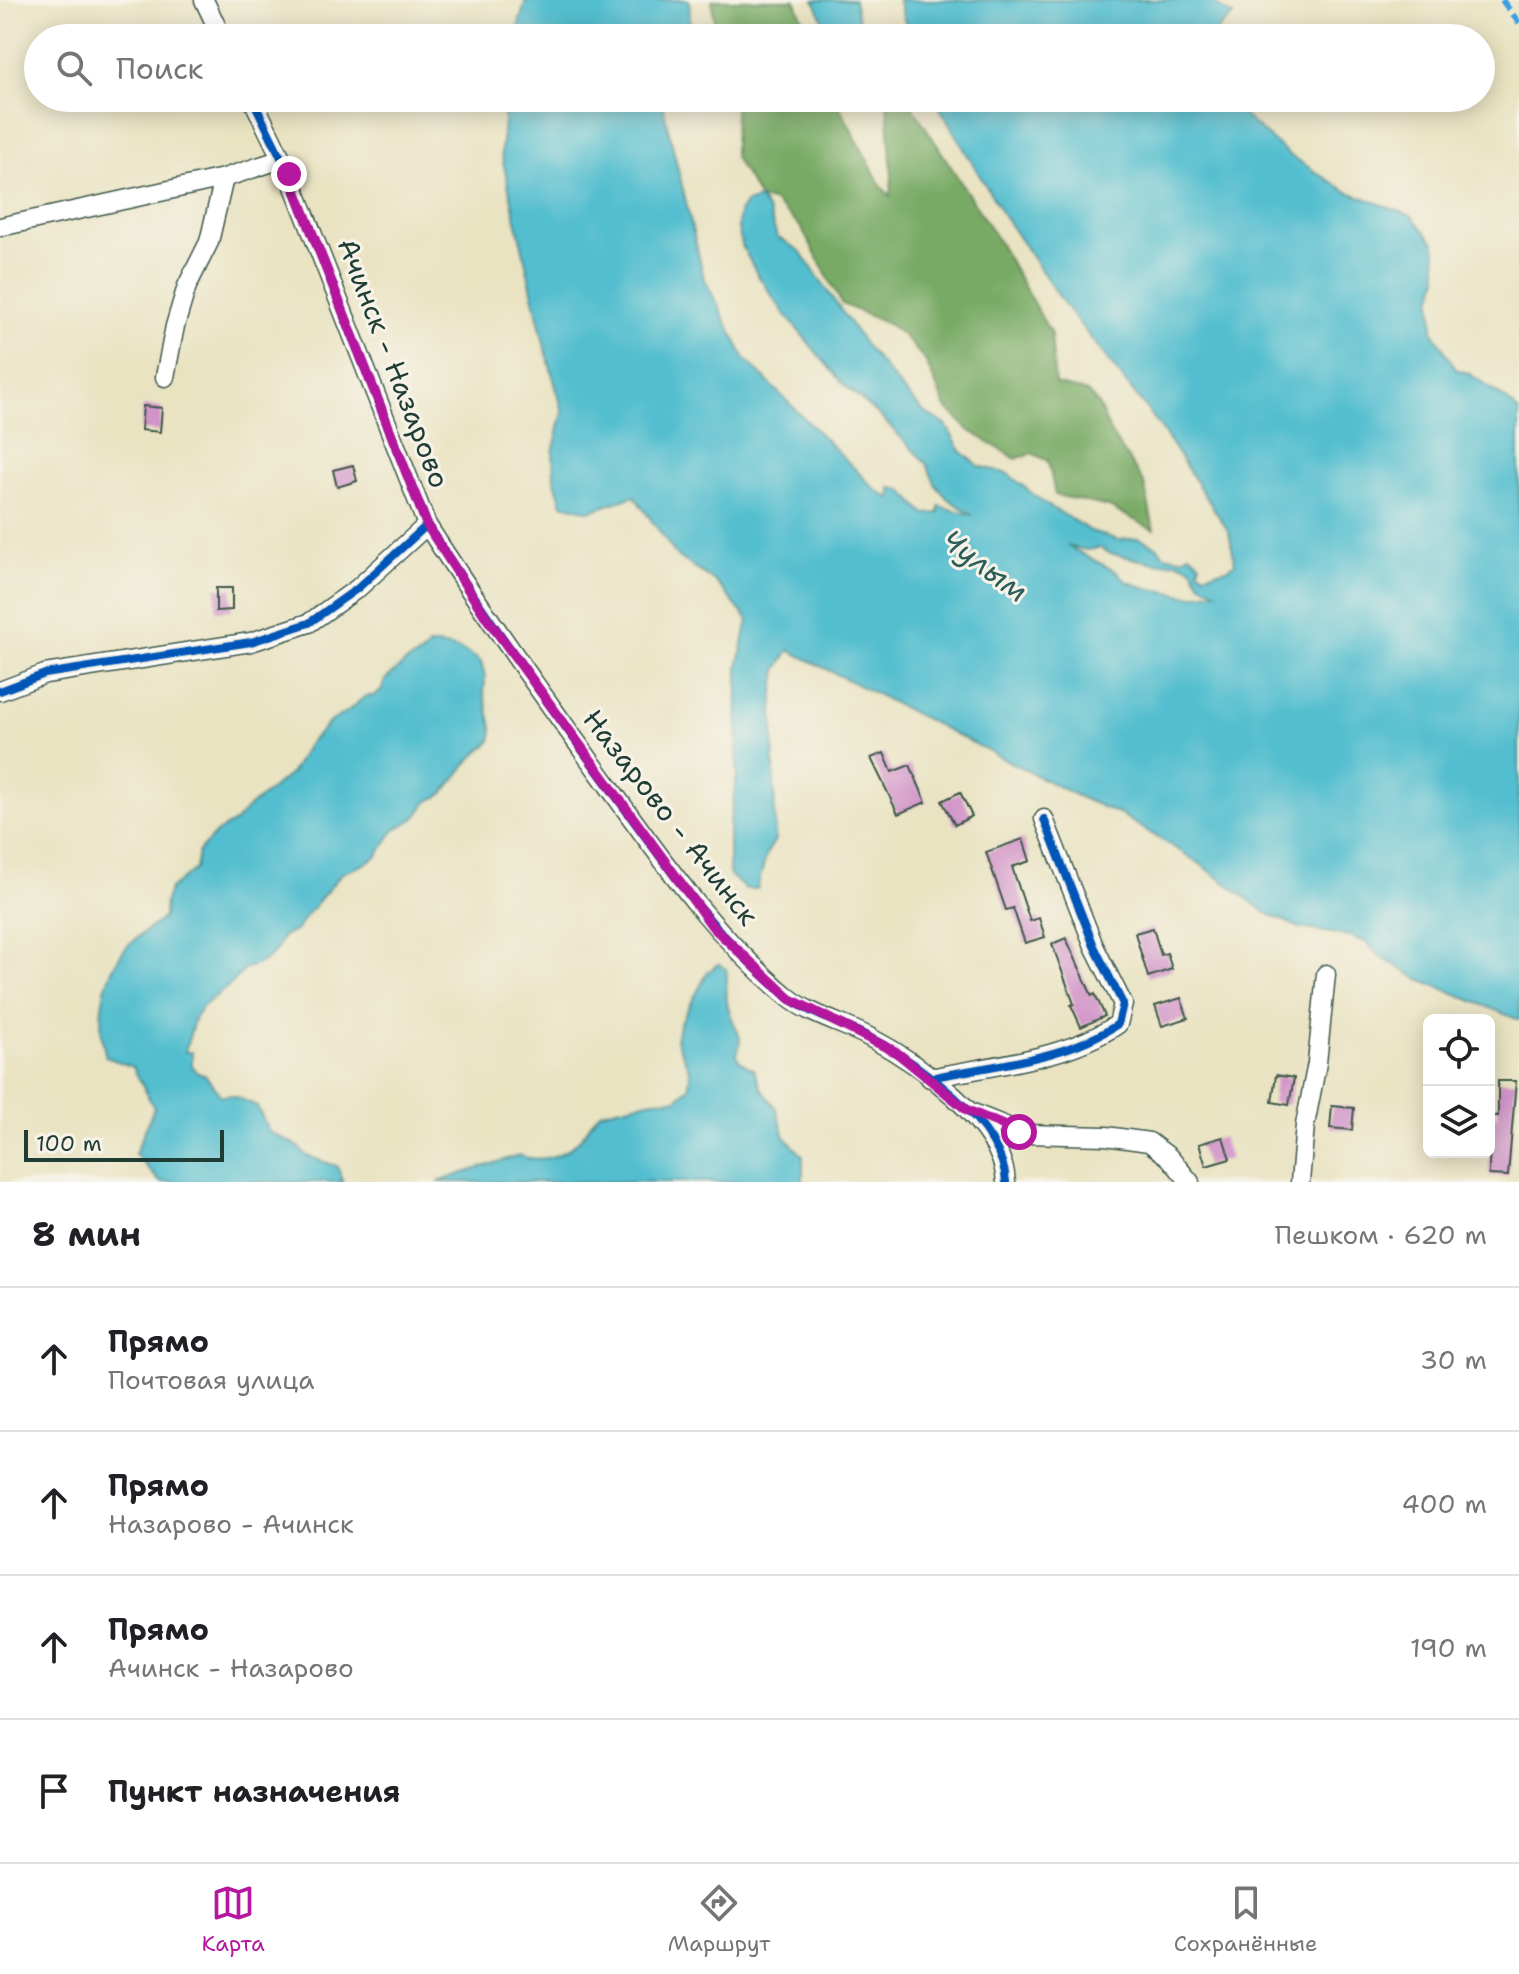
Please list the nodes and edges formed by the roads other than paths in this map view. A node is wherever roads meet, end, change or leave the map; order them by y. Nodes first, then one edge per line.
1 (204, 0) edge
2 (215, 24) edge
3 (259, 112) edge
4 (282, 159) junction
5 (224, 178) junction
6 (0, 227) edge
7 (165, 377) dead end
8 (427, 525) junction
9 (0, 691) edge
10 (1044, 819) dead end
11 (1326, 974) dead end
12 (930, 1078) junction
13 (967, 1110) junction
14 (1006, 1182) edge
15 (1190, 1182) edge
16 (1300, 1182) edge

1 - 2 street
3 - 4 street, Ачинск - Назарово
4 - 5 street
4 - 8 street, Ачинск - Назарово
5 - 6 street
5 - 7 street
8 - 9 street, Ачинск - Назарово
8 - 12 street, Назарово - Ачинск
10 - 12 street
11 - 16 street
12 - 13 street, Назарово - Ачинск
13 - 14 street
13 - 15 street

